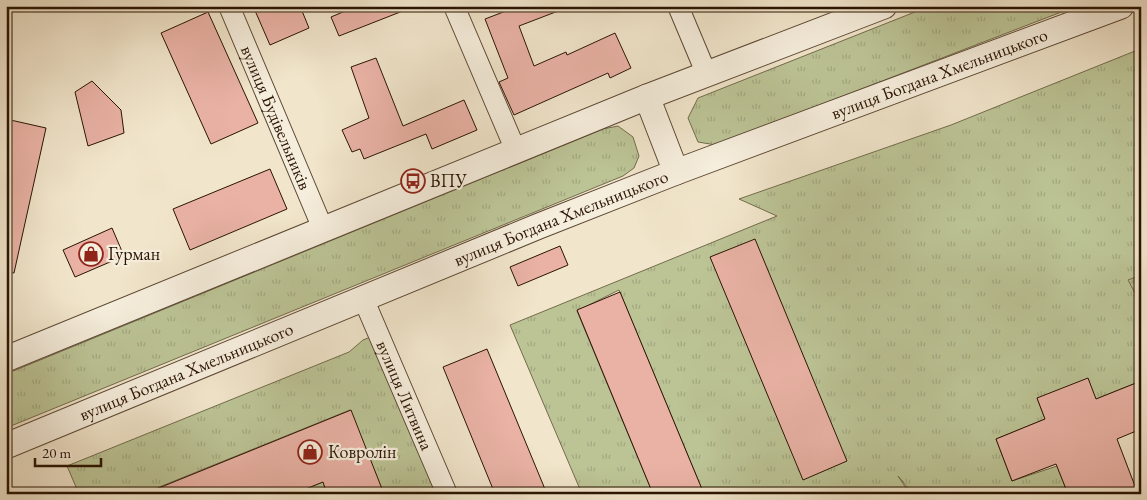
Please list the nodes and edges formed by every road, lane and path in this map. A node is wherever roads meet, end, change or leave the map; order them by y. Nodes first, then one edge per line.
1 (229, 6) edge
2 (454, 6) edge
3 (678, 6) edge
4 (884, 6) edge
5 (1121, 6) edge
6 (706, 75) junction
7 (647, 97) junction
8 (516, 151) junction
9 (676, 172) junction
10 (323, 230) junction
11 (363, 298) junction
12 (6, 359) edge
13 (6, 446) edge
14 (447, 494) edge

1 - 10 street, вулиця Будівельників
2 - 8 street
3 - 6 street
4 - 6 street
5 - 9 street, вулиця Богдана Хмельницького
6 - 7 street
7 - 8 street
7 - 9 street
8 - 10 street
9 - 11 street, вулиця Богдана Хмельницького
10 - 12 street
11 - 13 street, вулиця Богдана Хмельницького
11 - 14 street, вулиця Литвина

